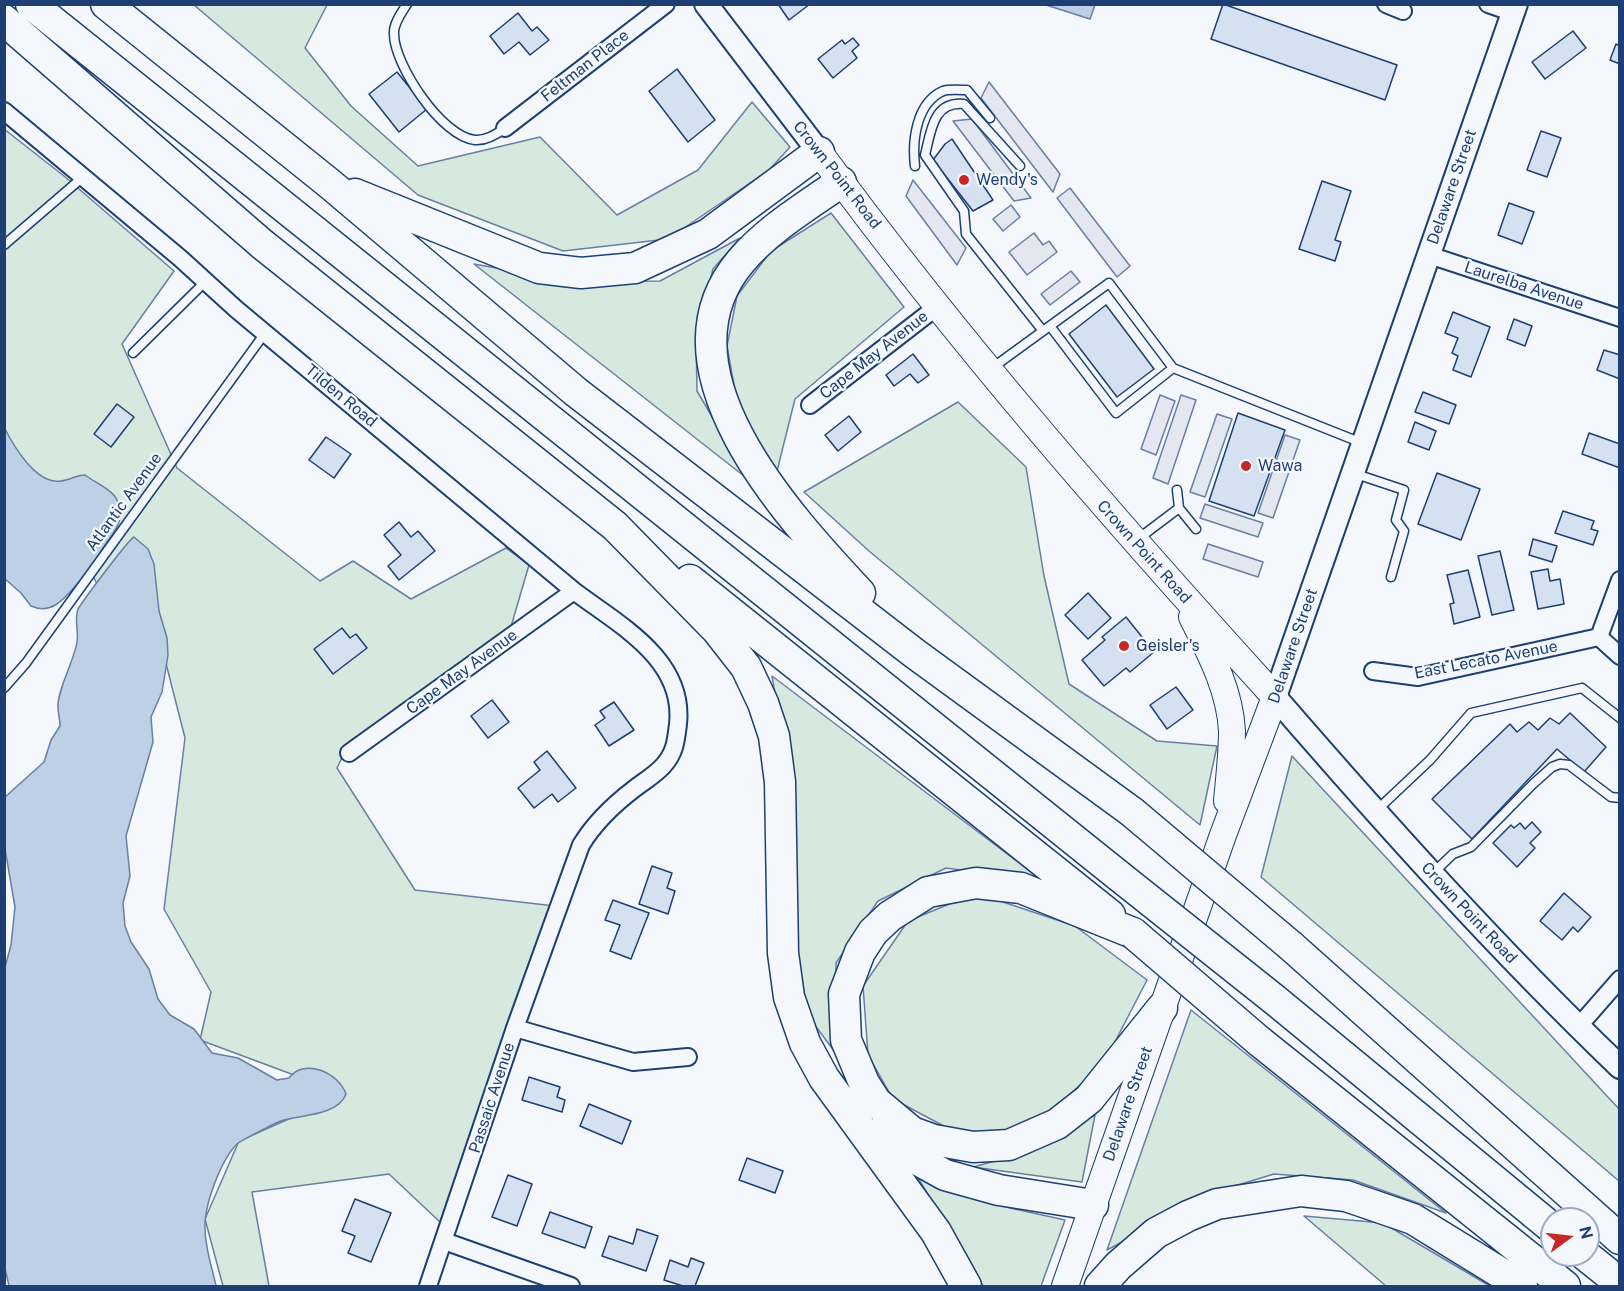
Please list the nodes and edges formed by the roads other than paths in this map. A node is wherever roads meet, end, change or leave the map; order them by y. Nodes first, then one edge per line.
1 (31, 4) edge
2 (106, 4) edge
3 (407, 4) edge
4 (666, 4) edge
5 (706, 4) edge
6 (1386, 4) edge
7 (1488, 4) edge
8 (1515, 9) edge
9 (1403, 11) dead end
10 (4, 20) edge
11 (4, 111) edge
12 (990, 118) dead end
13 (505, 128) joint
14 (819, 152) junction
15 (915, 166) dead end
16 (1020, 166) dead end
17 (83, 177) junction
18 (841, 182) junction
19 (330, 184) junction
20 (4, 245) edge
21 (1429, 255) junction
22 (206, 281) junction
23 (938, 306) junction
24 (1620, 318) edge
25 (1046, 328) junction
26 (265, 333) junction
27 (133, 353) dead end
28 (1173, 368) junction
29 (989, 371) junction
30 (810, 405) dead end
31 (1363, 443) junction
32 (1352, 473) junction
33 (1178, 490) dead end
34 (1179, 508) junction
35 (1196, 529) dead end
36 (628, 538) junction
37 (1134, 542) junction
38 (1391, 577) dead end
39 (1620, 580) edge
40 (1179, 590) junction
41 (574, 591) junction
42 (1599, 637) junction
43 (914, 653) junction
44 (1620, 656) edge
45 (1373, 671) dead end
46 (673, 683) joint
47 (4, 688) edge
48 (1275, 697) junction
49 (1620, 718) edge
50 (349, 753) dead end
51 (1620, 798) edge
52 (1374, 812) junction
53 (1223, 835) junction
54 (1433, 874) junction
55 (1133, 933) junction
56 (1620, 979) edge
57 (1162, 1008) junction
58 (1578, 1027) junction
59 (515, 1028) junction
60 (688, 1057) dead end
61 (1620, 1067) edge
62 (861, 1128) junction
63 (1093, 1205) junction
64 (1540, 1218) edge
65 (1620, 1239) edge
66 (444, 1241) junction
67 (1600, 1267) edge
68 (1620, 1283) edge
69 (428, 1287) edge
70 (571, 1287) edge
71 (966, 1287) edge
72 (1065, 1287) edge
73 (1100, 1287) edge
74 (1522, 1287) edge
75 (1565, 1287) edge

1 - 64 highway, bridge
2 - 19 highway
3 - 13 lane
4 - 13 street, Feltman Place
5 - 14 main road, Crown Point Road
6 - 9 street
7 - 8 street
8 - 21 main road, Delaware Street
10 - 36 highway
11 - 17 street, Tilden Road
12 - 15 lane
14 - 18 main road, Crown Point Road
14 - 19 highway
16 - 25 lane
17 - 20 lane
17 - 22 street, Tilden Road
18 - 23 main road, Crown Point Road
18 - 43 highway
19 - 43 highway
21 - 24 street, Laurelba Avenue
21 - 31 main road, Delaware Street
22 - 26 street, Tilden Road
22 - 27 lane
23 - 29 main road, Crown Point Road
23 - 30 street, Cape May Avenue
25 - 28 lane
25 - 28 lane
25 - 29 lane
26 - 41 street, Tilden Road
26 - 47 lane, Atlantic Avenue
28 - 31 lane
29 - 37 main road, Crown Point Road
31 - 32 main road, Delaware Street
32 - 38 lane
32 - 48 main road, Delaware Street
33 - 34 lane
34 - 35 lane
34 - 37 lane
36 - 55 highway
36 - 62 highway
37 - 40 main road, Crown Point Road
39 - 42 street
40 - 48 main road, Crown Point Road
40 - 53 main road
41 - 46 street, Tilden Road
41 - 50 street, Cape May Avenue
42 - 44 street
42 - 45 street, East Lecato Avenue
43 - 65 highway, bridge
46 - 59 street, Passaic Avenue
48 - 52 main road, Crown Point Road
48 - 53 main road, Delaware Street
49 - 52 lane
51 - 54 lane
52 - 54 main road, Crown Point Road
53 - 57 main road, Delaware Street
54 - 58 main road, Crown Point Road
55 - 57 highway
55 - 75 highway, bridge
56 - 58 street
57 - 63 main road, Delaware Street
58 - 61 main road, Crown Point Road
59 - 60 street
59 - 66 street, Passaic Avenue
62 - 63 highway
62 - 71 highway
63 - 72 main road, Delaware Street
66 - 69 street, Passaic Avenue
66 - 70 street
67 - 68 highway
73 - 74 highway

